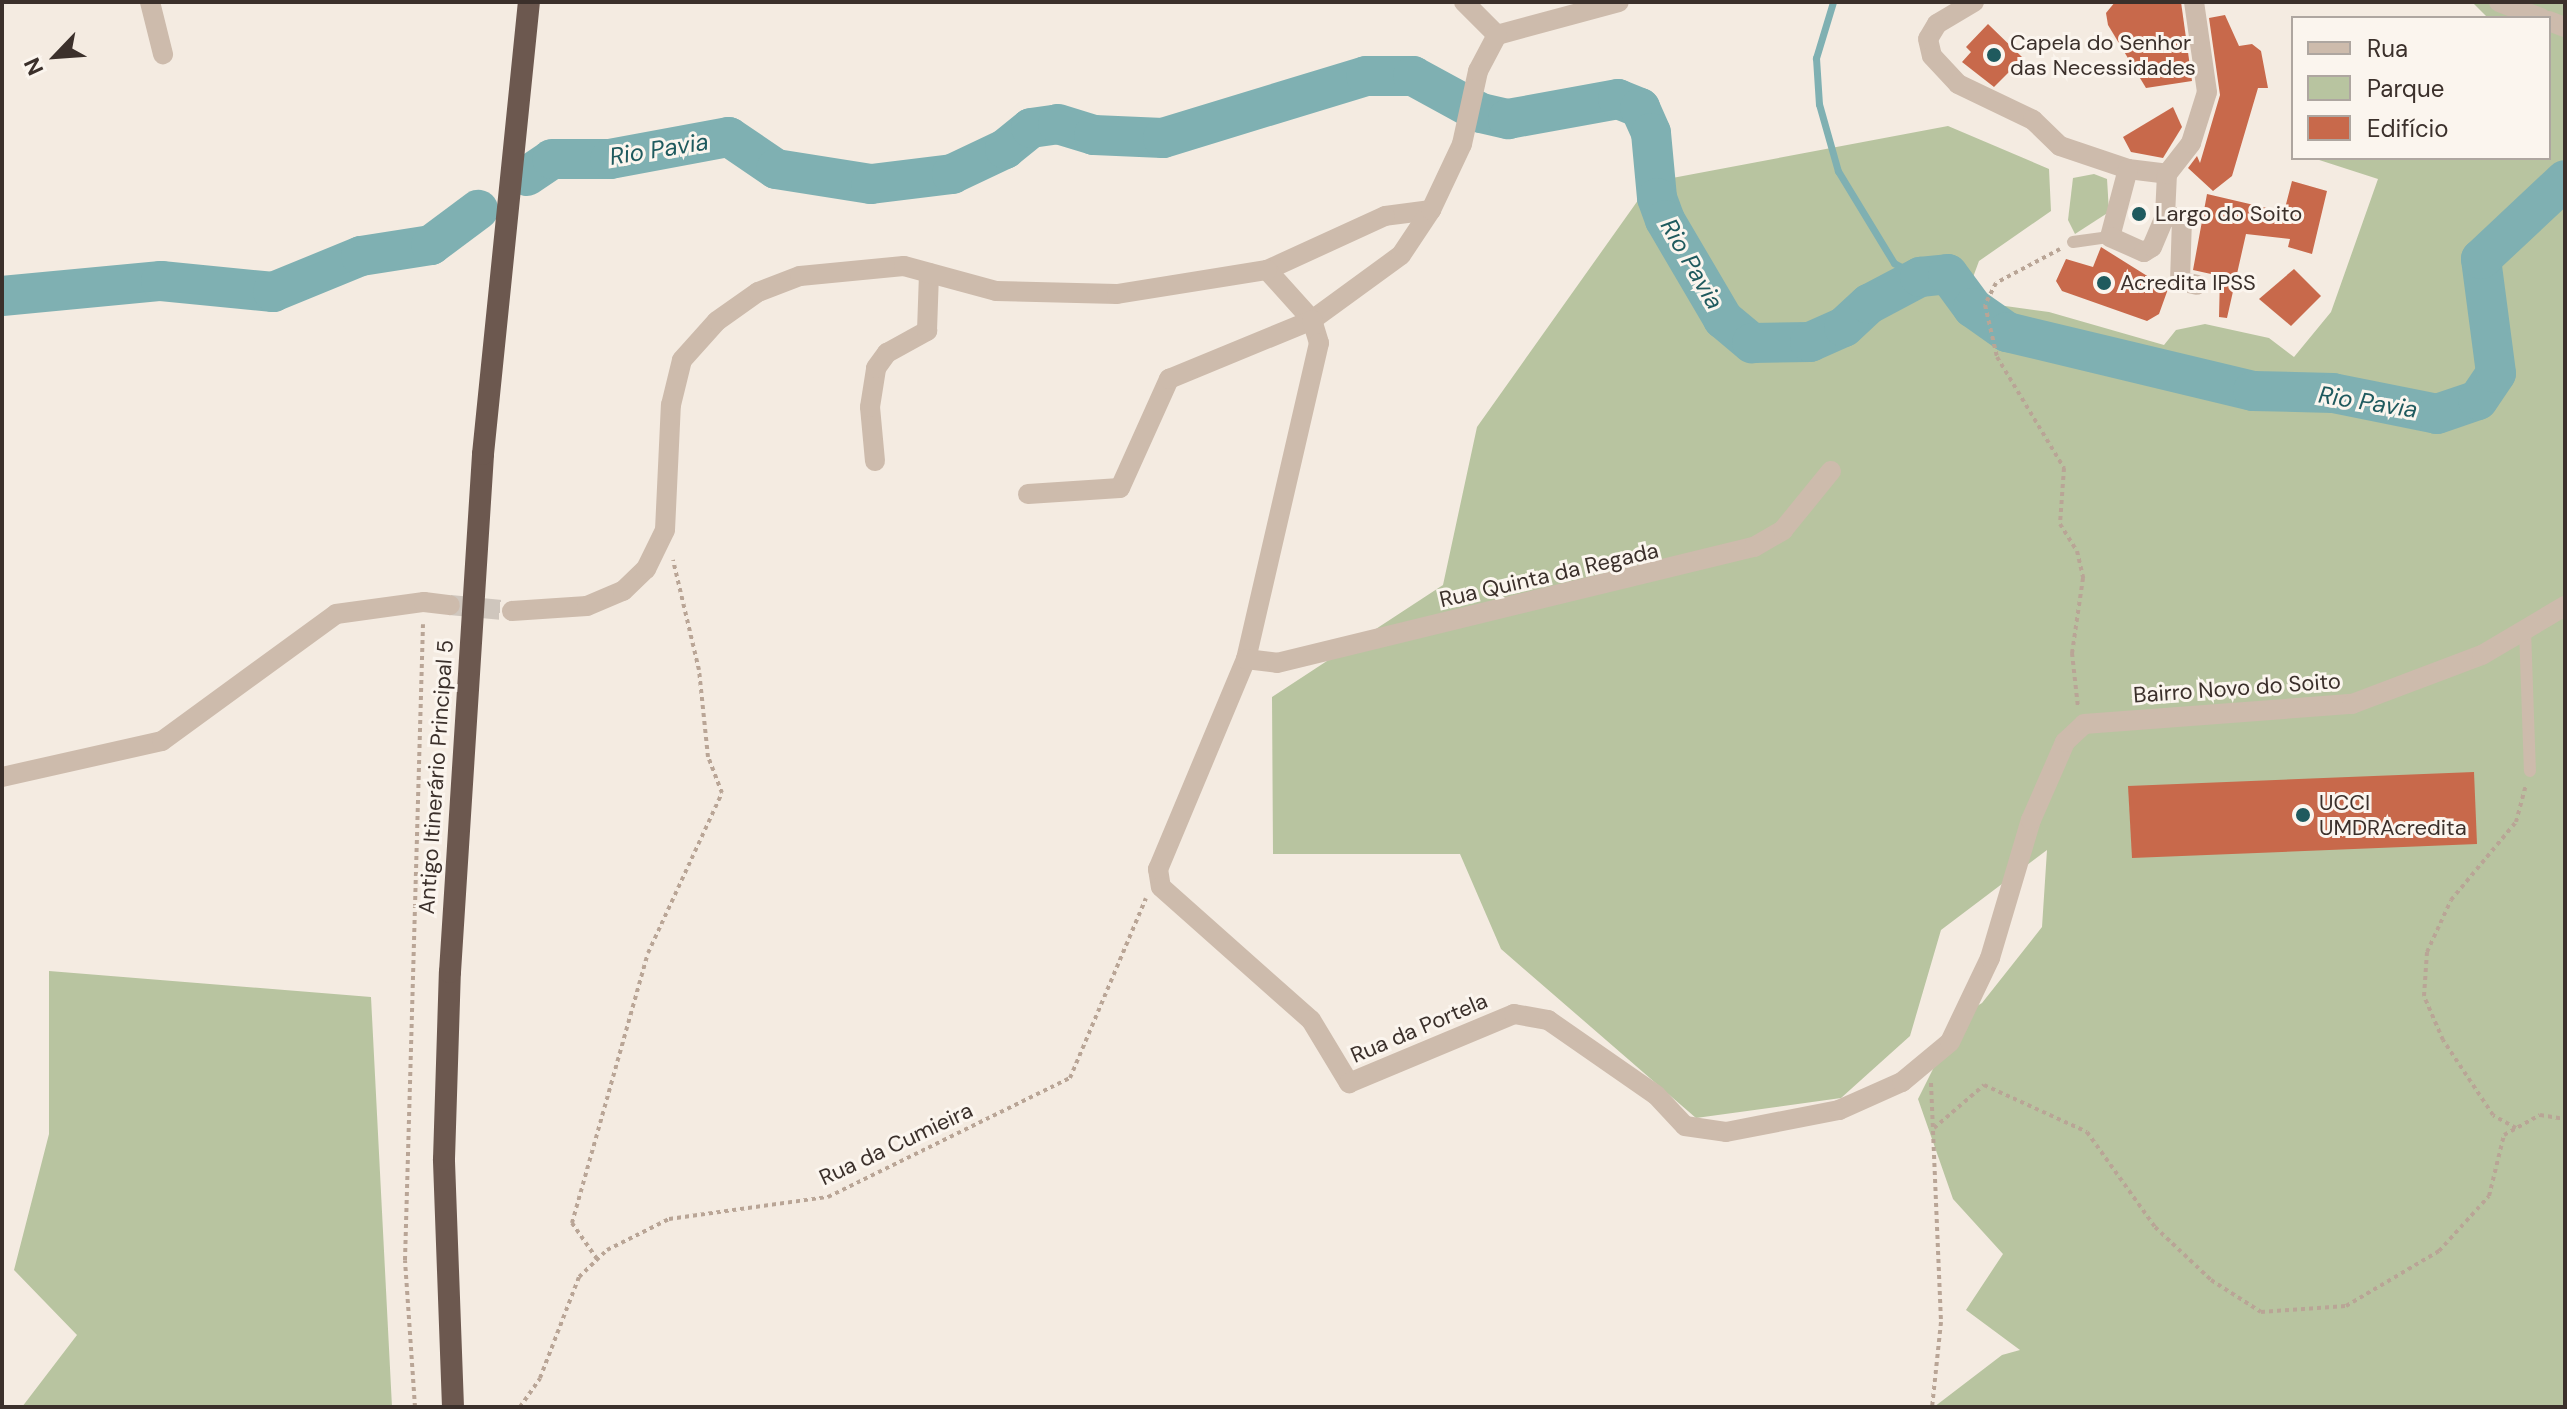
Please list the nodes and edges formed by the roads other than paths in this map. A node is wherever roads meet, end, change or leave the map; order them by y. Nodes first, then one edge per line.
1 (150, 2) edge
2 (516, 2) edge
3 (529, 2) edge
4 (1464, 2) edge
5 (1619, 2) edge
6 (1974, 2) edge
7 (2194, 2) edge
8 (2499, 2) edge
9 (2536, 16) edge
10 (1497, 35) junction
11 (163, 54) dead end
12 (511, 152) junction
13 (2128, 169) junction
14 (2167, 174) junction
15 (1431, 210) junction
16 (2165, 216) junction
17 (2110, 237) junction
18 (2073, 242) road end
19 (1267, 270) junction
20 (929, 273) junction
21 (2197, 285) dead end
22 (1312, 320) junction
23 (875, 461) dead end
24 (1831, 471) dead end
25 (1028, 494) dead end
26 (450, 605) tunnel mouth
27 (2565, 606) edge
28 (512, 611) tunnel mouth
29 (2525, 630) junction
30 (1246, 659) junction
31 (2084, 724) joint
32 (2530, 771) road end
33 (2, 777) edge
34 (453, 1407) edge

1 - 11 street
2 - 12 highway, Antigo Itinerário Principal 5
3 - 12 highway, Antigo Itinerário Principal 5
4 - 10 street
5 - 10 street
6 - 13 street
7 - 14 street
8 - 9 street
10 - 15 street
12 - 34 highway, Antigo Itinerário Principal 5
13 - 14 street
13 - 17 street
14 - 16 street
15 - 19 street
15 - 22 street
16 - 17 street
16 - 21 street
17 - 18 lane
19 - 20 street
19 - 22 street
20 - 23 street
20 - 28 street
22 - 25 street
22 - 30 street
24 - 30 street, Rua Quinta da Regada
26 - 33 street
27 - 29 street, Bairro Novo do Soito
29 - 31 street, Bairro Novo do Soito
29 - 32 lane
30 - 31 street, Rua da Portela

